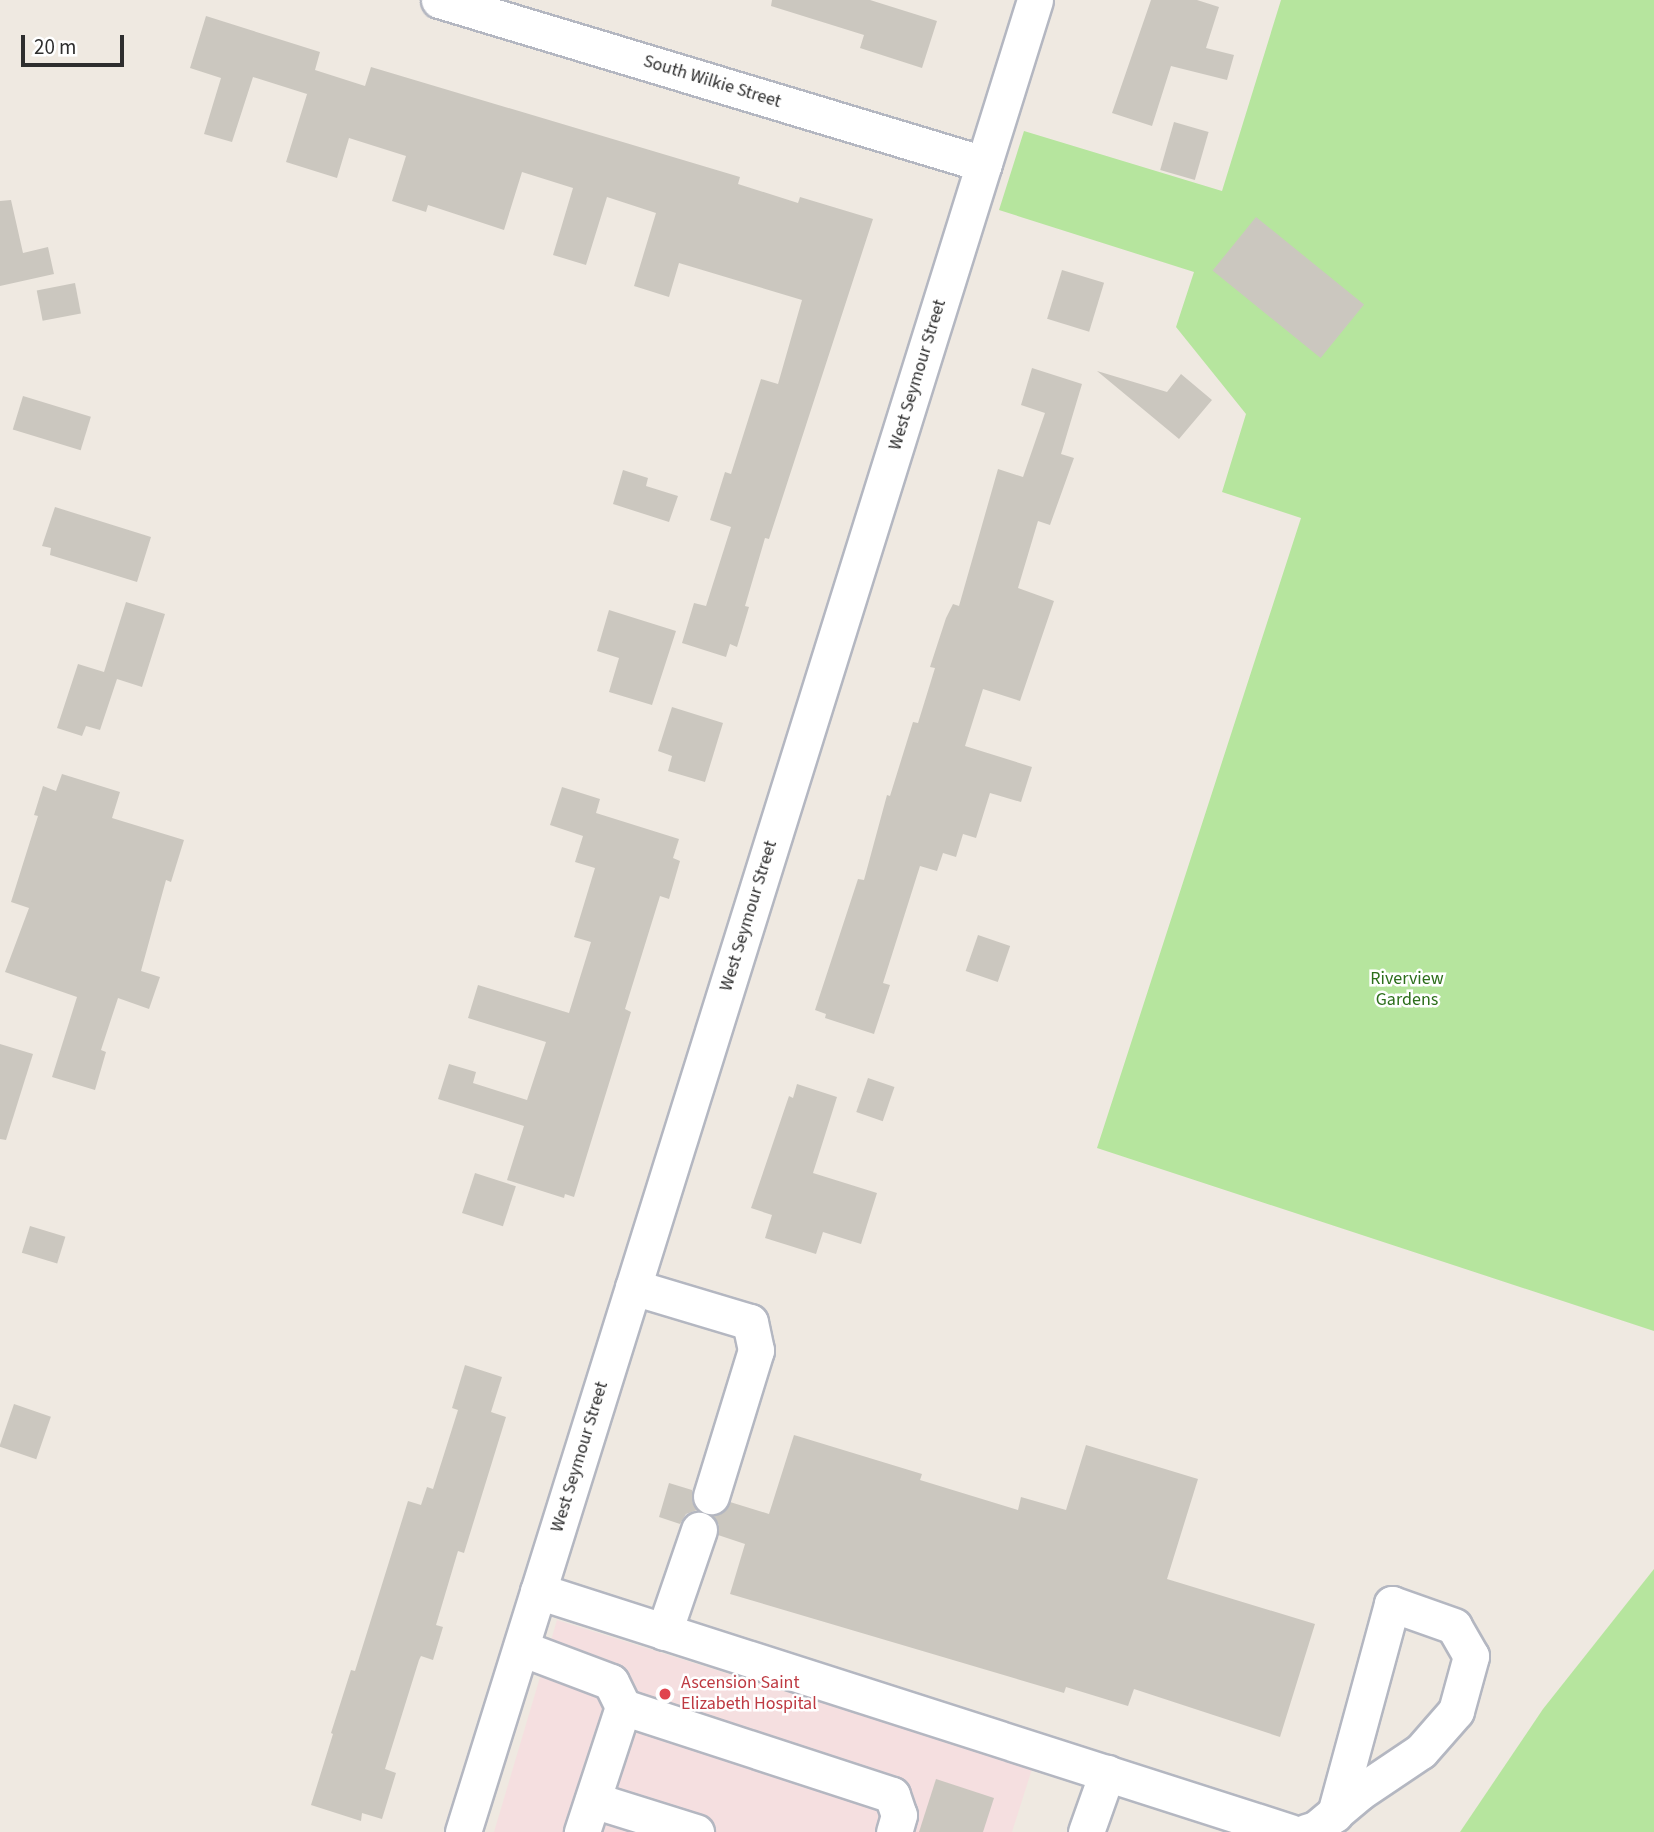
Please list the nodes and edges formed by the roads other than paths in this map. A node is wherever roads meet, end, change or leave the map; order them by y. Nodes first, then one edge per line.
1 (439, 0) edge
2 (1035, 0) edge
3 (984, 164) junction
4 (633, 1287) junction
5 (711, 1496) dead end
6 (699, 1530) dead end
7 (538, 1591) junction
8 (664, 1632) junction
9 (520, 1648) junction
10 (623, 1707) junction
11 (1107, 1773) junction
12 (1335, 1814) junction
13 (588, 1816) edge
14 (463, 1832) edge
15 (696, 1832) edge
16 (894, 1832) edge
17 (1086, 1832) edge
18 (1290, 1832) edge
19 (1306, 1832) edge

1 - 3 street, South Wilkie Street
2 - 3 street, West Seymour Street
3 - 4 street, West Seymour Street
4 - 5 street
4 - 7 street, West Seymour Street
6 - 8 street
7 - 8 street
7 - 9 street, West Seymour Street
8 - 11 street
9 - 10 street
9 - 14 street, West Seymour Street
10 - 13 street
10 - 16 street
11 - 17 street
11 - 18 street
12 - 12 street
12 - 19 street
13 - 15 street

